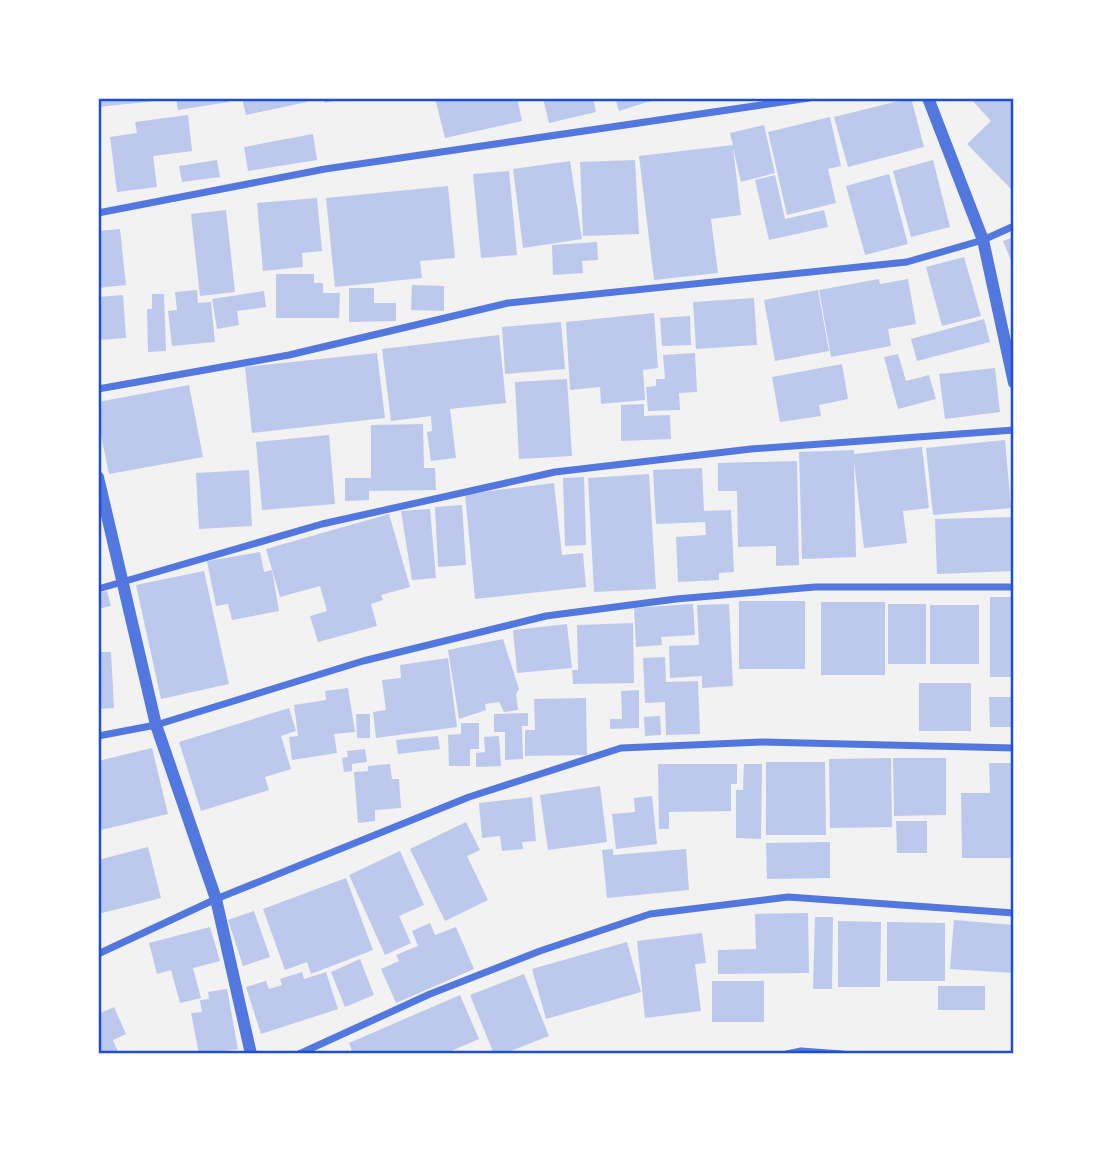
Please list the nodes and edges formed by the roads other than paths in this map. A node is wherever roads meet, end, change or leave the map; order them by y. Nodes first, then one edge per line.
1 (809, 98) edge
2 (929, 98) edge
3 (98, 213) edge
4 (1014, 226) edge
5 (983, 240) junction
6 (1014, 383) edge
7 (98, 390) edge
8 (1014, 430) edge
9 (98, 477) edge
10 (123, 584) junction
11 (1014, 587) edge
12 (98, 589) edge
13 (156, 725) junction
14 (98, 736) edge
15 (1014, 748) edge
16 (216, 899) junction
17 (1014, 913) edge
18 (98, 954) edge
19 (251, 1054) edge
20 (299, 1054) edge
21 (787, 1054) edge
22 (842, 1054) edge

1 - 3 street
2 - 5 street
4 - 5 street
5 - 6 street
5 - 7 street
8 - 10 street
9 - 10 street
10 - 12 street
10 - 13 street
11 - 13 street
13 - 14 street
13 - 16 street
15 - 16 street
16 - 18 street
16 - 19 street
17 - 20 street
21 - 22 street

